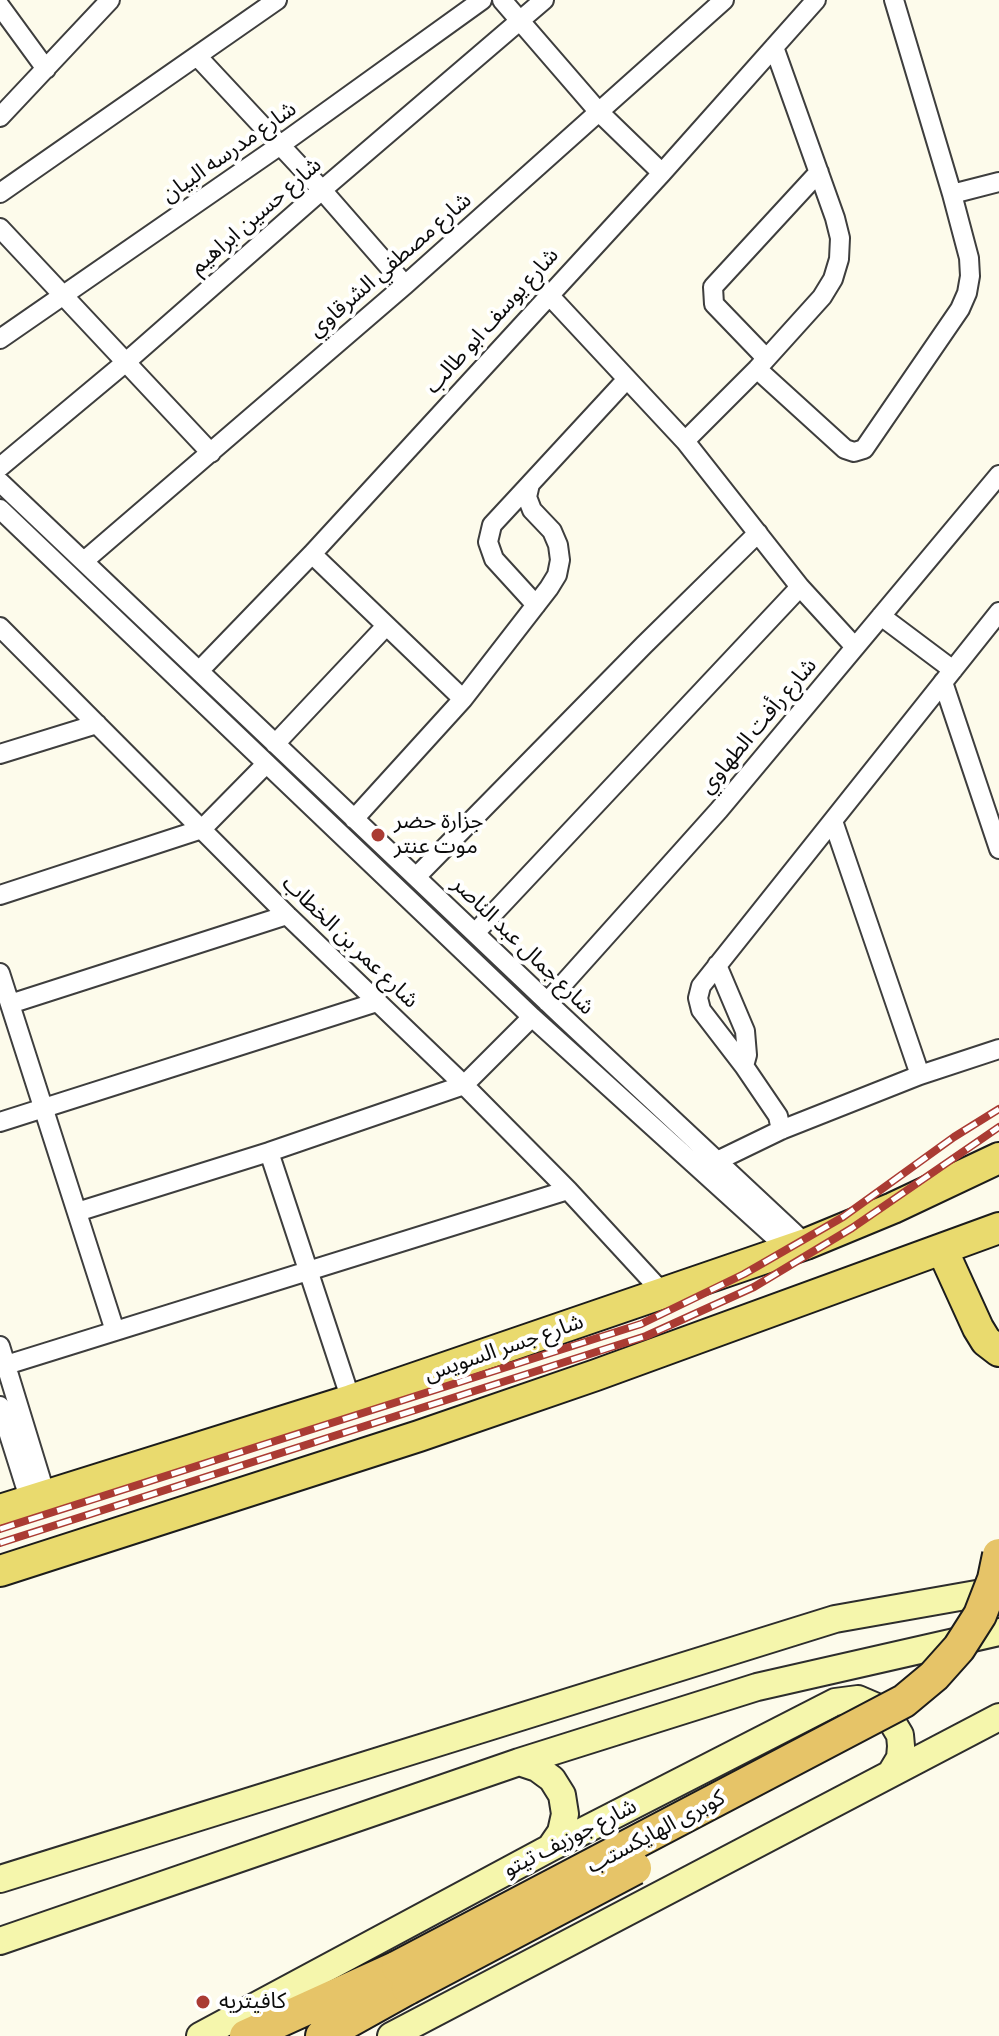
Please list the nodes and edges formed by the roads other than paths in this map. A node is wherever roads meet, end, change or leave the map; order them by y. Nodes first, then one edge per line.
1 (110, 0) edge
2 (277, 0) edge
3 (482, 0) edge
4 (502, 0) edge
5 (544, 0) edge
6 (724, 0) edge
7 (816, 0) edge
8 (894, 0) edge
9 (0, 6) edge
10 (520, 21) junction
11 (774, 47) junction
12 (197, 56) junction
13 (46, 69) junction
14 (598, 111) junction
15 (0, 117) edge
16 (279, 146) junction
17 (819, 172) junction
18 (662, 173) junction
19 (999, 182) edge
20 (322, 190) junction
21 (0, 193) edge
22 (952, 194) junction
23 (0, 228) edge
24 (405, 285) junction
25 (548, 294) junction
26 (64, 296) junction
27 (0, 339) edge
28 (126, 362) junction
29 (762, 364) junction
30 (627, 379) junction
31 (685, 441) junction
32 (211, 453) junction
33 (0, 467) edge
34 (999, 475) edge
35 (0, 482) edge
36 (530, 484) junction
37 (0, 509) edge
38 (758, 533) junction
39 (312, 554) junction
40 (84, 561) junction
41 (800, 587) junction
42 (536, 605) junction
43 (999, 612) edge
44 (881, 616) junction
45 (386, 626) junction
46 (0, 627) edge
47 (855, 647) junction
48 (199, 671) junction
49 (948, 676) junction
50 (463, 699) junction
51 (97, 724) junction
52 (275, 744) junction
53 (0, 754) edge
54 (266, 764) junction
55 (354, 819) junction
56 (833, 821) junction
57 (202, 829) junction
58 (999, 849) edge
59 (416, 877) junction
60 (0, 895) edge
61 (287, 915) junction
62 (475, 933) junction
63 (717, 965) junction
64 (0, 973) edge
65 (377, 1002) junction
66 (547, 1002) junction
67 (10, 1004) junction
68 (532, 1017) junction
69 (999, 1049) edge
70 (744, 1066) junction
71 (920, 1075) junction
72 (464, 1085) junction
73 (44, 1108) junction
74 (0, 1122) edge
75 (781, 1130) junction
76 (269, 1152) junction
77 (999, 1158) edge
78 (717, 1161) junction
79 (568, 1190) junction
80 (77, 1212) junction
81 (999, 1228) edge
82 (797, 1247) junction
83 (942, 1249) junction
84 (309, 1271) junction
85 (663, 1293) junction
86 (115, 1331) junction
87 (0, 1346) edge
88 (999, 1351) edge
89 (3, 1366) edge
90 (351, 1400) junction
91 (0, 1406) edge
92 (38, 1499) junction
93 (0, 1510) edge
94 (999, 1555) edge
95 (0, 1571) edge
96 (999, 1590) edge
97 (999, 1625) edge
98 (999, 1632) edge
99 (999, 1717) edge
100 (519, 1762) junction
101 (891, 1773) junction
102 (550, 1848) junction
103 (0, 1879) edge
104 (0, 1941) edge
105 (200, 2036) edge
106 (246, 2036) edge
107 (322, 2036) edge
108 (391, 2036) edge

1 - 13 street
2 - 12 street
3 - 16 street, شارع مدرسه البيان
4 - 10 street
5 - 10 street, شارع حسين ابراهيم
6 - 14 street, شارع مصطفي الشرقاوي
7 - 11 street, شارع يوسف ابو طالب
8 - 22 street
9 - 13 street
10 - 14 street
10 - 20 street, شارع حسين ابراهيم
11 - 17 street
11 - 18 street, شارع يوسف ابو طالب
12 - 16 street
12 - 21 street
13 - 15 street
14 - 18 street
14 - 24 street, شارع مصطفي الشرقاوي
16 - 20 street
16 - 26 street, شارع مدرسه البيان
17 - 29 street
17 - 29 street
18 - 25 street, شارع يوسف ابو طالب
19 - 22 street
20 - 24 street
20 - 28 street, شارع حسين ابراهيم
22 - 29 street
23 - 26 street
24 - 32 street, شارع مصطفي الشرقاوي
25 - 30 street
25 - 39 street, شارع يوسف ابو طالب
26 - 27 street, شارع مدرسه البيان
26 - 28 street
28 - 32 street
28 - 33 street, شارع حسين ابراهيم
29 - 31 street
30 - 31 street
30 - 36 street
31 - 38 street
32 - 40 street, شارع مصطفي الشرقاوي
34 - 44 street, شارع رأفت الطهاوي
35 - 40 street, شارع جمال عبد الناصر
36 - 42 street
36 - 42 street
37 - 54 street, شارع جمال عبد الناصر
38 - 41 street
38 - 59 street
39 - 45 street
39 - 48 street, شارع يوسف ابو طالب
40 - 48 street, شارع جمال عبد الناصر
41 - 47 street
41 - 62 street
42 - 50 street
43 - 49 street
44 - 47 street, شارع رأفت الطهاوي
44 - 49 street
45 - 50 street
45 - 52 street
46 - 51 street, شارع عمر بن الخطاب
47 - 66 street, شارع رأفت الطهاوي
48 - 52 street, شارع جمال عبد الناصر
49 - 56 street
49 - 58 street
50 - 55 street
51 - 53 street
51 - 57 street, شارع عمر بن الخطاب
52 - 55 street, شارع جمال عبد الناصر
54 - 57 street
54 - 68 street, شارع جمال عبد الناصر
55 - 59 street, شارع جمال عبد الناصر
56 - 63 street
56 - 71 street
57 - 60 street
57 - 61 street, شارع عمر بن الخطاب
59 - 62 street, شارع جمال عبد الناصر
61 - 65 street, شارع عمر بن الخطاب
61 - 67 street
62 - 66 street, شارع جمال عبد الناصر
63 - 70 street
63 - 70 street
64 - 67 street
65 - 72 street, شارع عمر بن الخطاب
65 - 73 street
66 - 78 street, شارع جمال عبد الناصر
67 - 73 street
68 - 72 street
68 - 82 street, شارع جمال عبد الناصر
69 - 71 street
70 - 75 street
71 - 75 street
72 - 76 street
72 - 79 street, شارع عمر بن الخطاب
73 - 74 street
73 - 80 street
75 - 78 street
76 - 80 street
76 - 84 street
77 - 82 main road, شارع جسر السويس
78 - 82 street, شارع جمال عبد الناصر
79 - 84 street
79 - 85 street, شارع عمر بن الخطاب
80 - 86 street
81 - 83 main road
82 - 85 main road, شارع جسر السويس
83 - 88 main road
83 - 95 main road
84 - 86 street
84 - 90 street
85 - 90 main road, شارع جسر السويس
86 - 89 street
87 - 89 street
89 - 92 street
90 - 92 main road, شارع جسر السويس
91 - 92 street
92 - 93 main road, شارع جسر السويس
94 - 106 highway, كوبرى الهايكستب, bridge
96 - 103 main road
97 - 107 highway, كوبرى الهايكستب, bridge
98 - 100 main road
99 - 101 main road
100 - 102 main road
100 - 104 main road
101 - 102 main road, شارع جوزيف تيتو
101 - 108 main road
102 - 105 main road, شارع جوزيف تيتو

